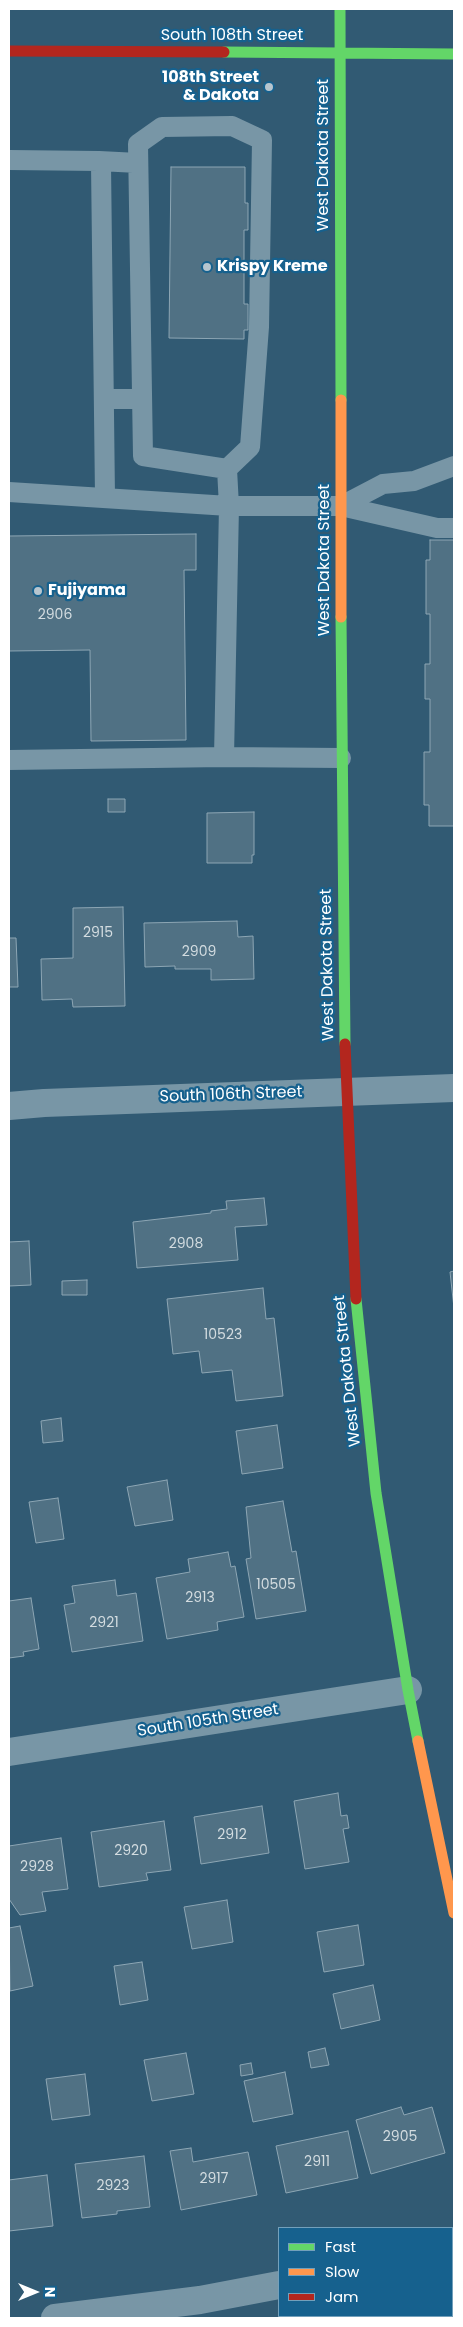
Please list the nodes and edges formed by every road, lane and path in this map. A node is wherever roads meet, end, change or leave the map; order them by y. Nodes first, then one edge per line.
1 (340, 9) edge
2 (9, 51) edge
3 (340, 54) junction
4 (454, 54) edge
5 (9, 160) edge
6 (99, 161) junction
7 (138, 163) junction
8 (142, 398) junction
9 (104, 400) junction
10 (454, 466) edge
11 (227, 469) junction
12 (9, 492) edge
13 (105, 497) junction
14 (229, 506) junction
15 (341, 506) junction
16 (454, 528) edge
17 (224, 757) junction
18 (342, 758) junction
19 (9, 760) edge
20 (454, 1088) edge
21 (346, 1091) junction
22 (9, 1106) edge
23 (408, 1690) junction
24 (9, 1752) edge
25 (454, 1913) edge
26 (278, 2285) edge
27 (55, 2318) edge

1 - 3 street, West Dakota Street
2 - 3 street, South 108th Street
3 - 4 street, South 108th Street
3 - 15 street, West Dakota Street
5 - 6 lane
6 - 7 lane
6 - 9 lane
7 - 8 lane
7 - 11 lane
8 - 9 lane
8 - 11 lane
9 - 13 lane
10 - 15 lane
11 - 14 lane
12 - 13 lane
13 - 14 lane
14 - 15 lane
14 - 17 lane
15 - 16 lane
15 - 18 street, West Dakota Street
17 - 18 lane
17 - 19 lane
18 - 21 street, West Dakota Street
20 - 21 street, South 106th Street
21 - 22 street, South 106th Street
21 - 23 street, West Dakota Street
23 - 24 street, South 105th Street
23 - 25 street, West Dakota Street
26 - 27 street

